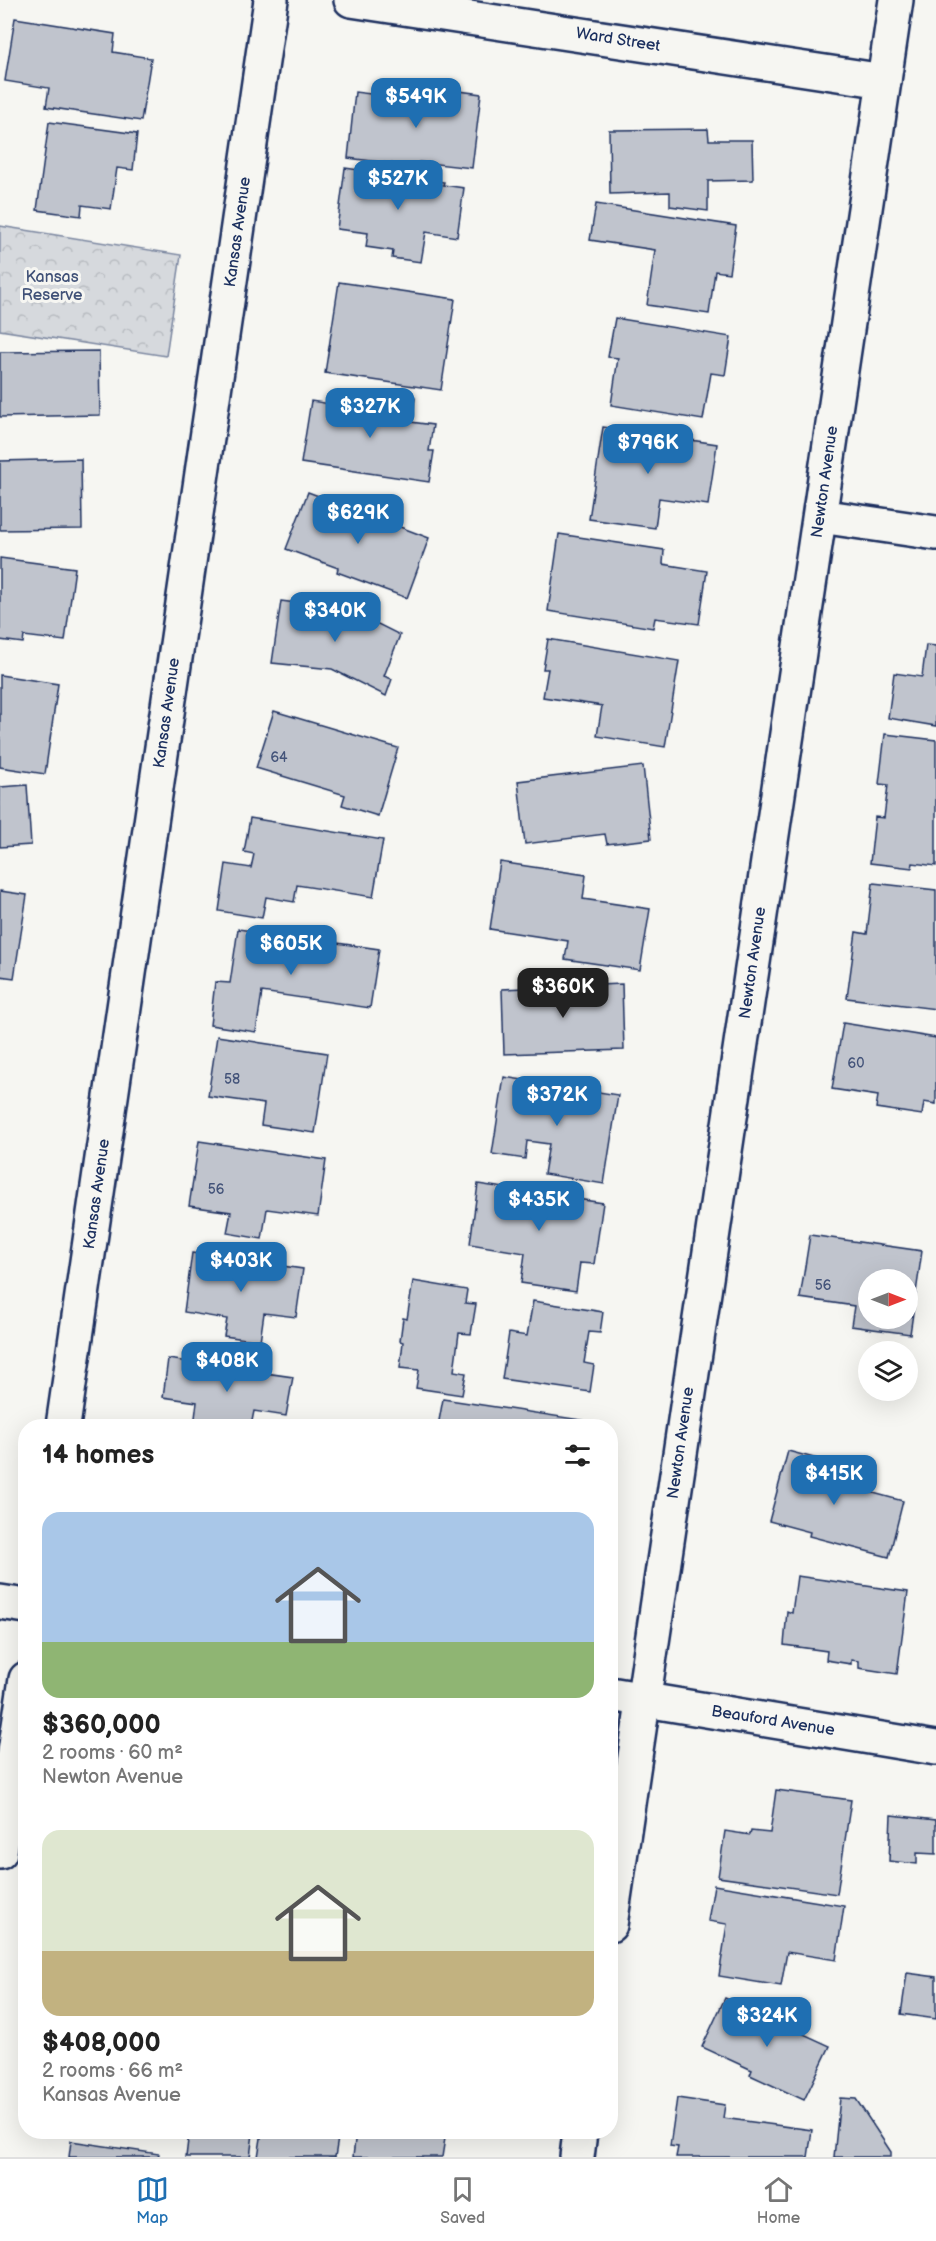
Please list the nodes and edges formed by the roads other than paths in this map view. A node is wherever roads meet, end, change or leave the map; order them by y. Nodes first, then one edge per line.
1 (271, 0) edge
2 (351, 0) edge
3 (896, 0) edge
4 (884, 81) junction
5 (820, 516) junction
6 (936, 533) edge
7 (64, 1419) edge
8 (0, 1602) edge
9 (18, 1605) edge
10 (618, 1695) edge
11 (643, 1700) junction
12 (18, 1732) edge
13 (936, 1748) edge
14 (0, 1852) edge
15 (618, 1870) edge
16 (579, 2139) edge
17 (577, 2157) edge

1 - 7 street, Kansas Avenue
2 - 4 street, Ward Street
3 - 4 street, Newton Avenue
4 - 5 street, Newton Avenue
5 - 6 street
5 - 11 street, Newton Avenue
8 - 9 street
10 - 11 street, Beauford Avenue
11 - 13 street, Beauford Avenue
11 - 15 street, Newton Avenue
12 - 14 street
16 - 17 street

